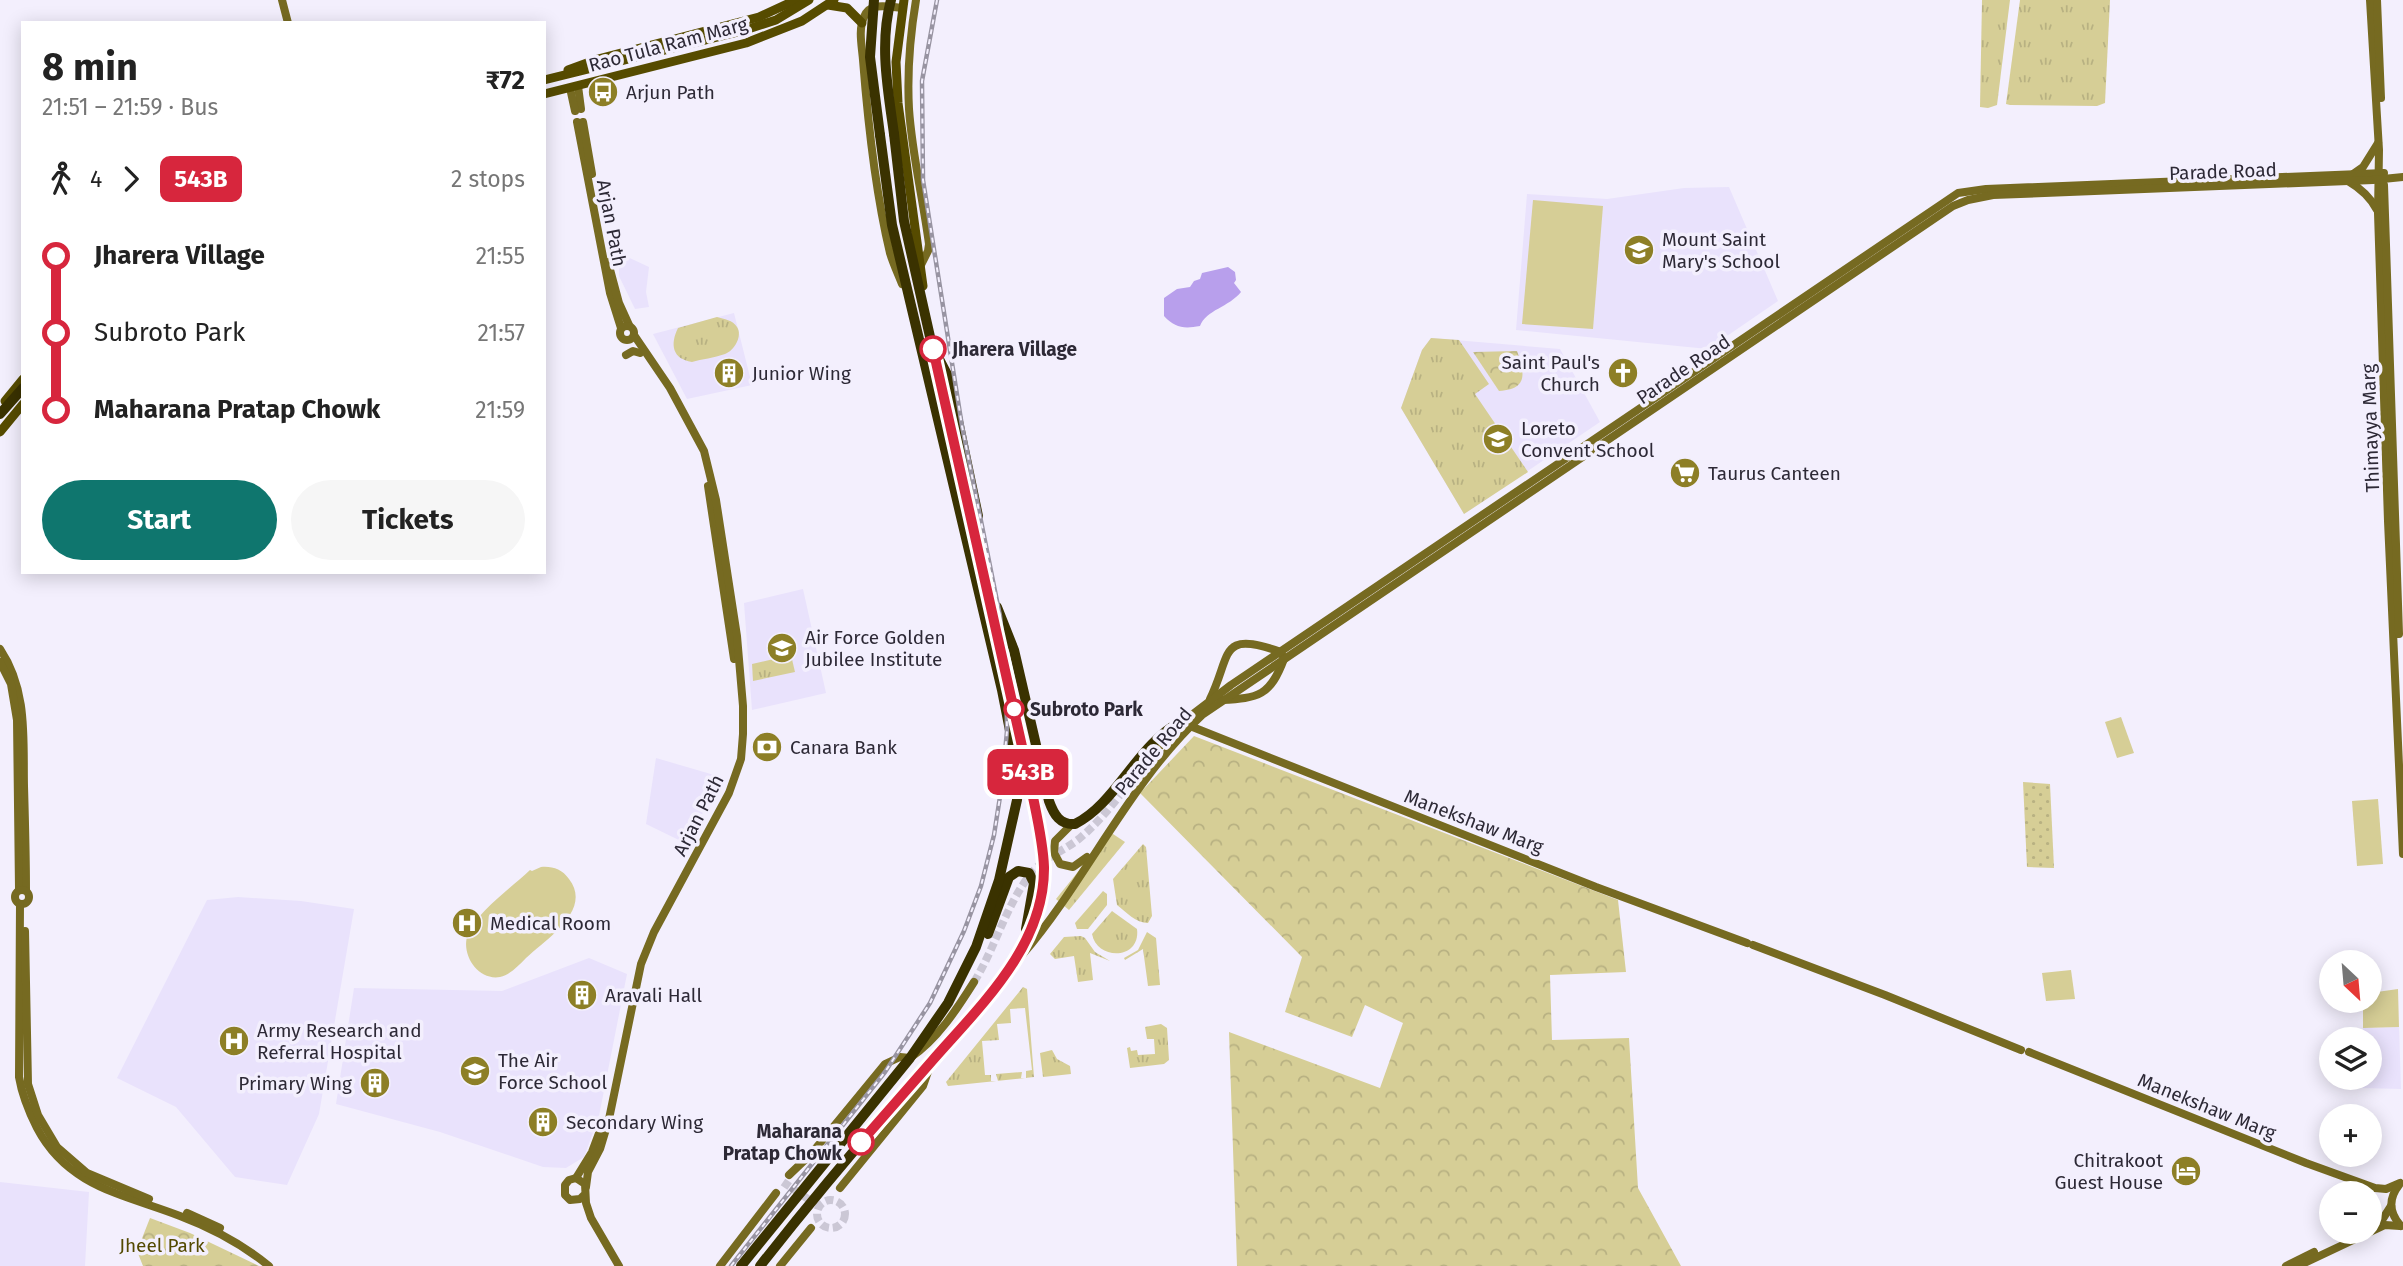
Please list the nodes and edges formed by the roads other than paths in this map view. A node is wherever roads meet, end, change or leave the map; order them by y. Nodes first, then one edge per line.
1 (282, 0) edge
2 (796, 0) edge
3 (809, 0) edge
4 (874, 0) edge
5 (891, 0) edge
6 (916, 0) edge
7 (2370, 0) edge
8 (2376, 0) edge
9 (831, 2) edge
10 (903, 4) edge
11 (287, 21) edge
12 (862, 23) junction
13 (546, 79) edge
14 (546, 80) edge
15 (574, 87) junction
16 (546, 94) edge
17 (578, 110) dead end
18 (580, 122) dead end
19 (2378, 143) junction
20 (2383, 177) junction
21 (2403, 177) edge
22 (2350, 178) junction
23 (2378, 213) junction
24 (921, 265) junction
25 (921, 319) junction
26 (625, 327) junction
27 (632, 337) junction
28 (934, 351) junction
29 (640, 353) junction
30 (626, 355) dead end
31 (21, 382) edge
32 (21, 390) edge
33 (21, 406) edge
34 (0, 408) edge
35 (0, 414) edge
36 (0, 432) edge
37 (0, 649) edge
38 (1282, 656) junction
39 (0, 662) edge
40 (1210, 699) junction
41 (1221, 700) junction
42 (1186, 724) junction
43 (2403, 748) edge
44 (1141, 769) tunnel mouth
45 (1072, 824) junction
46 (1110, 831) junction
47 (2403, 854) edge
48 (23, 890) junction
49 (22, 904) junction
50 (1025, 942) junction
51 (1009, 969) junction
52 (974, 982) tunnel mouth
53 (958, 984) junction
54 (910, 1058) junction
55 (930, 1063) junction
56 (789, 1175) dead end
57 (576, 1178) junction
58 (2356, 1181) edge
59 (2402, 1182) edge
60 (840, 1188) dead end
61 (2382, 1189) edge
62 (585, 1191) junction
63 (776, 1193) dead end
64 (2382, 1195) edge
65 (577, 1200) junction
66 (2391, 1204) junction
67 (2383, 1222) junction
68 (2402, 1227) edge
69 (811, 1228) dead end
70 (2331, 1244) edge
71 (269, 1266) edge
72 (275, 1266) edge
73 (613, 1266) edge
74 (619, 1266) edge
75 (719, 1266) edge
76 (741, 1266) edge
77 (760, 1266) edge
78 (780, 1266) edge
79 (2286, 1266) edge
80 (2298, 1266) edge

1 - 11 street
2 - 13 main road, Rao Tula Ram Marg
3 - 14 main road
4 - 25 highway, bridge
5 - 25 highway, bridge
6 - 24 street
7 - 19 street, Thimayya Marg
8 - 20 street, Thimayya Marg
9 - 12 main road
9 - 15 main road, Rao Tula Ram Marg
10 - 12 street
10 - 24 main road
12 - 25 street
15 - 16 main road, Rao Tula Ram Marg
15 - 17 street
18 - 26 street, Arjan Path
19 - 20 street, Thimayya Marg
19 - 22 street
20 - 21 street, Parade Road
20 - 22 street, Parade Road
20 - 23 street, Thimayya Marg
20 - 43 street, Thimayya Marg
22 - 23 street
22 - 38 street, Parade Road
23 - 47 street, Thimayya Marg
24 - 25 main road
25 - 28 highway
25 - 53 highway
26 - 27 street
26 - 27 street
27 - 29 street, Arjan Path
27 - 62 street, Arjan Path
28 - 45 highway
28 - 50 highway
29 - 30 street
29 - 57 street, Arjan Path
31 - 34 main road
32 - 35 highway
33 - 36 main road
37 - 48 street
38 - 40 street, Parade Road
38 - 40 street
38 - 41 street, Parade Road
38 - 41 street
39 - 48 street
40 - 42 street, Parade Road
41 - 42 street, Parade Road
42 - 44 street, Parade Road
42 - 45 highway
42 - 46 street, Parade Road
42 - 58 street, Manekshaw Marg
45 - 46 street
46 - 51 street, Parade Road
48 - 49 street
49 - 71 street
49 - 72 street
50 - 51 highway
50 - 53 highway
51 - 55 highway
52 - 54 street
53 - 54 highway
54 - 56 street
54 - 76 highway
55 - 60 street
55 - 77 highway
57 - 62 street
57 - 65 street
59 - 61 street
59 - 66 street
62 - 65 street
62 - 74 street
63 - 75 street
64 - 66 street, Manekshaw Marg
65 - 73 street
66 - 67 street
66 - 68 street
67 - 68 street
67 - 80 street
69 - 78 street
70 - 79 street

